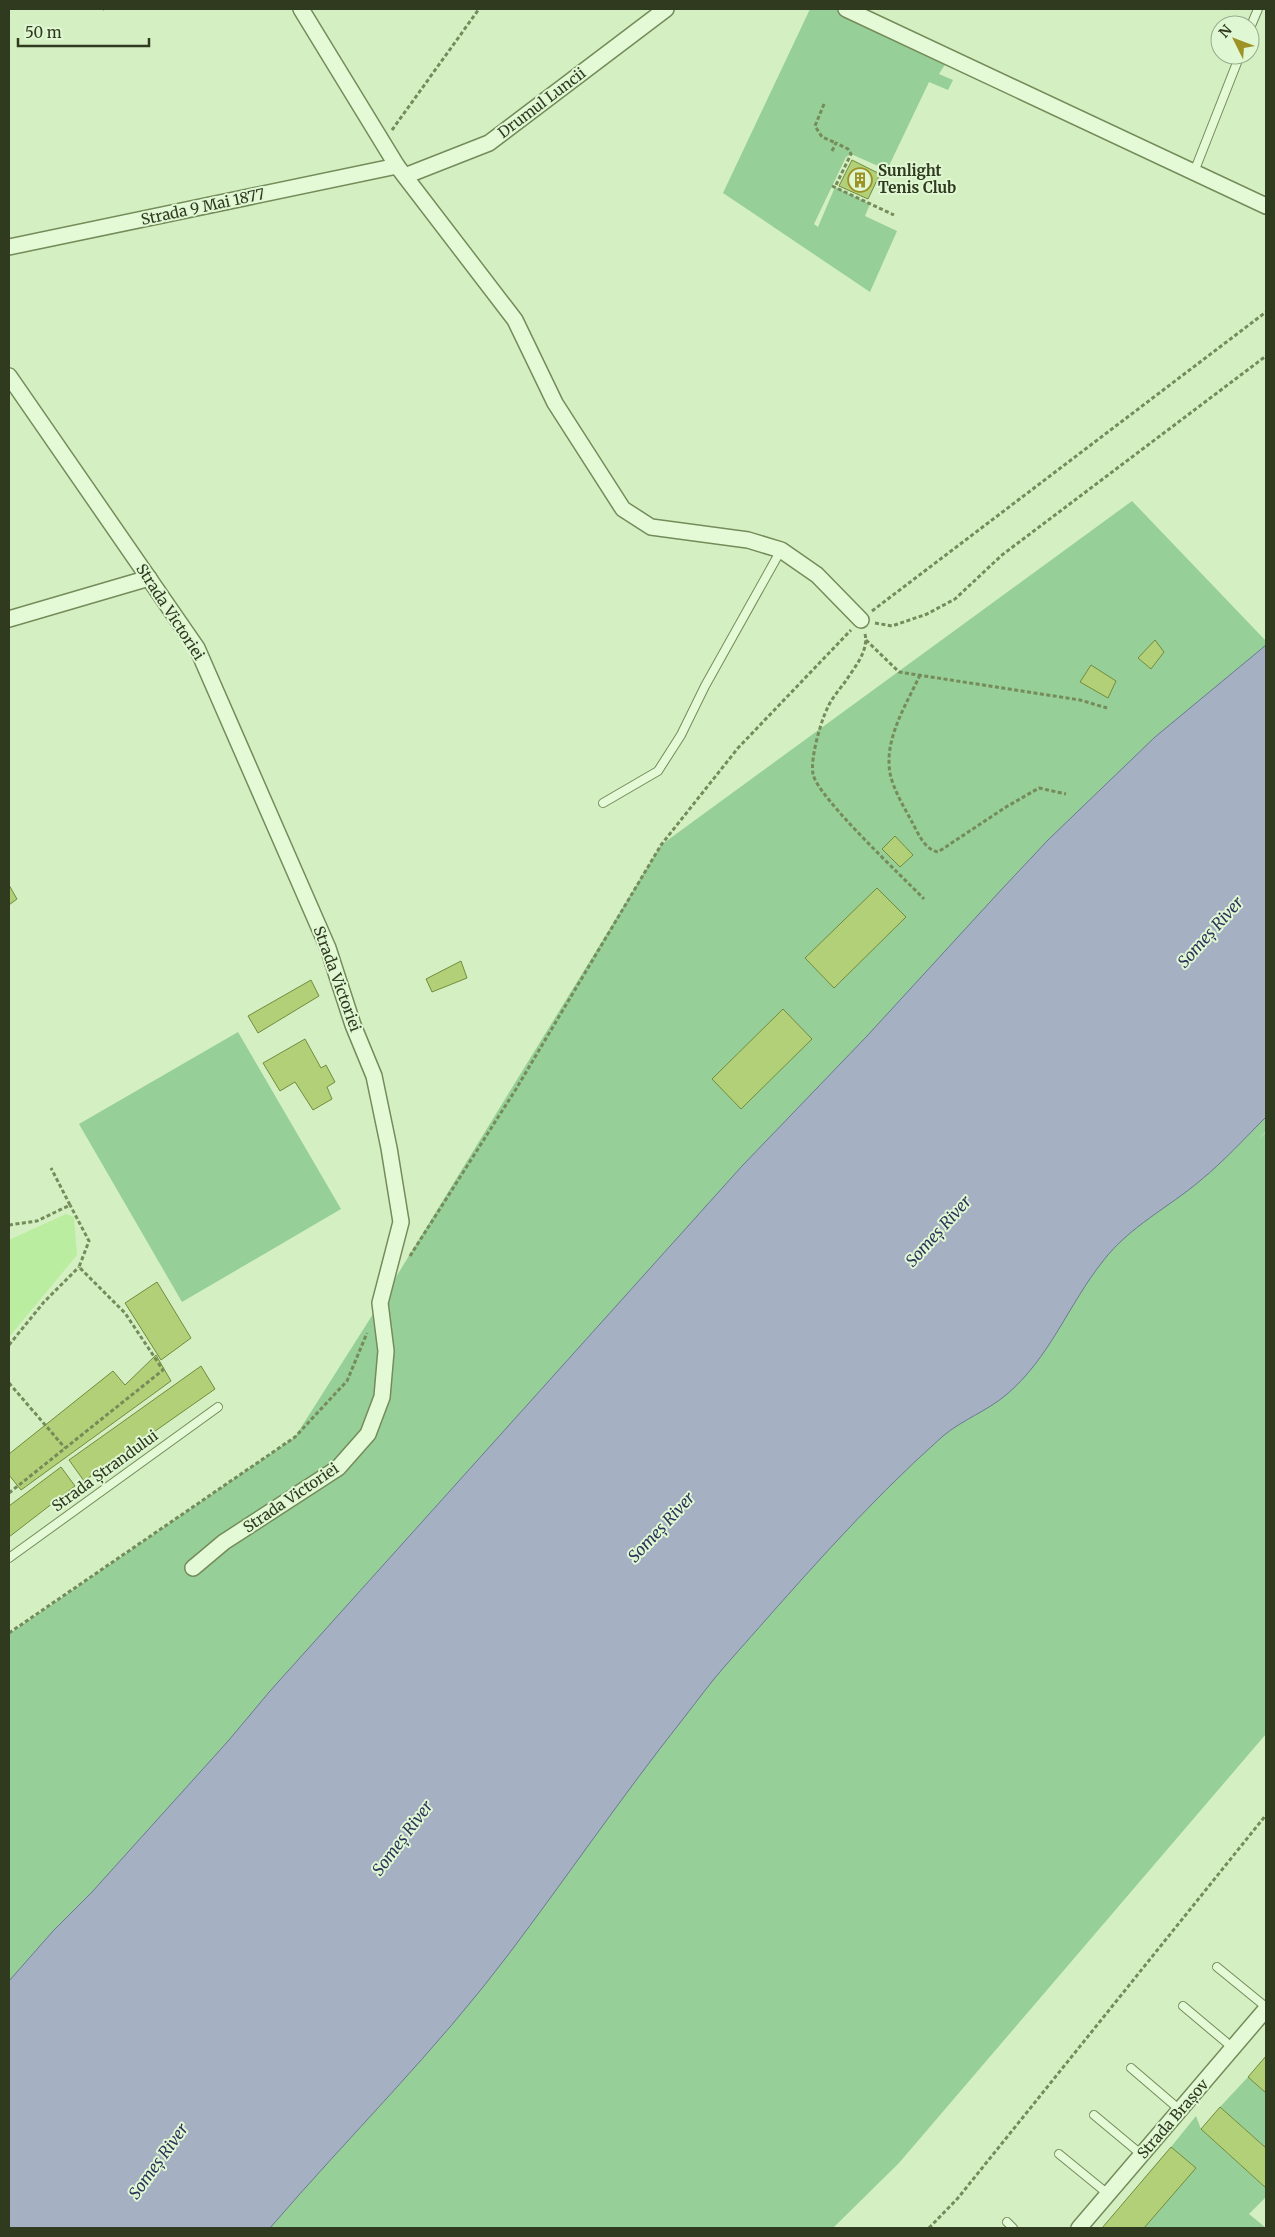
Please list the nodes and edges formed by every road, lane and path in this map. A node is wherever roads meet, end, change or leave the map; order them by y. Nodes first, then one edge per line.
1 (301, 9) edge
2 (478, 9) edge
3 (666, 9) edge
4 (846, 9) edge
5 (1236, 65) edge
6 (824, 104) dead end
7 (836, 143) junction
8 (382, 144) junction
9 (832, 151) dead end
10 (401, 171) junction
11 (1194, 172) junction
12 (1266, 206) edge
13 (894, 215) dead end
14 (9, 247) edge
15 (1266, 312) edge
16 (1266, 356) edge
17 (9, 376) edge
18 (781, 550) junction
19 (148, 578) junction
20 (9, 619) edge
21 (861, 620) junction
22 (866, 640) junction
23 (920, 676) junction
24 (1107, 708) dead end
25 (1066, 794) dead end
26 (603, 803) dead end
27 (924, 899) dead end
28 (51, 1168) dead end
29 (70, 1205) junction
30 (9, 1226) edge
31 (406, 1262) dead end
32 (79, 1267) junction
33 (369, 1329) dead end
34 (9, 1345) edge
35 (9, 1383) edge
36 (218, 1407) dead end
37 (64, 1448) junction
38 (9, 1493) edge
39 (9, 1558) edge
40 (193, 1568) dead end
41 (9, 1633) edge
42 (1266, 1815) edge
43 (1217, 1967) dead end
44 (1183, 2006) dead end
45 (1266, 2008) edge
46 (1233, 2048) junction
47 (1131, 2068) dead end
48 (1180, 2110) junction
49 (1094, 2115) dead end
50 (1059, 2154) dead end
51 (1142, 2154) junction
52 (1108, 2194) junction
53 (1007, 2222) dead end
54 (929, 2228) edge
55 (1013, 2228) edge
56 (1079, 2228) edge

1 - 8 street
2 - 8 path
3 - 10 street, Drumul Luncii
4 - 11 street
5 - 11 lane
6 - 7 path
7 - 9 path
7 - 13 path
8 - 10 street
10 - 14 street, Strada 9 Mai 1877
10 - 18 street
11 - 12 street
15 - 21 path
16 - 21 path
17 - 19 street, Strada Victoriei
18 - 21 street
18 - 26 lane
19 - 20 street
19 - 40 street, Strada Victoriei
21 - 22 path
21 - 31 path
22 - 23 path
22 - 27 path
23 - 24 path
23 - 25 path
28 - 29 path
29 - 30 path
29 - 32 path
32 - 34 path
32 - 37 path
33 - 41 path
35 - 37 path
36 - 39 lane, Strada Ștrandului
37 - 38 path
42 - 54 path
43 - 45 lane
44 - 46 lane
45 - 46 street, Strada Brașov
46 - 48 street, Strada Brașov
47 - 48 lane
48 - 51 street, Strada Brașov
49 - 51 lane
50 - 52 lane
51 - 52 street, Strada Brașov
52 - 56 street, Strada Brașov
53 - 55 lane

